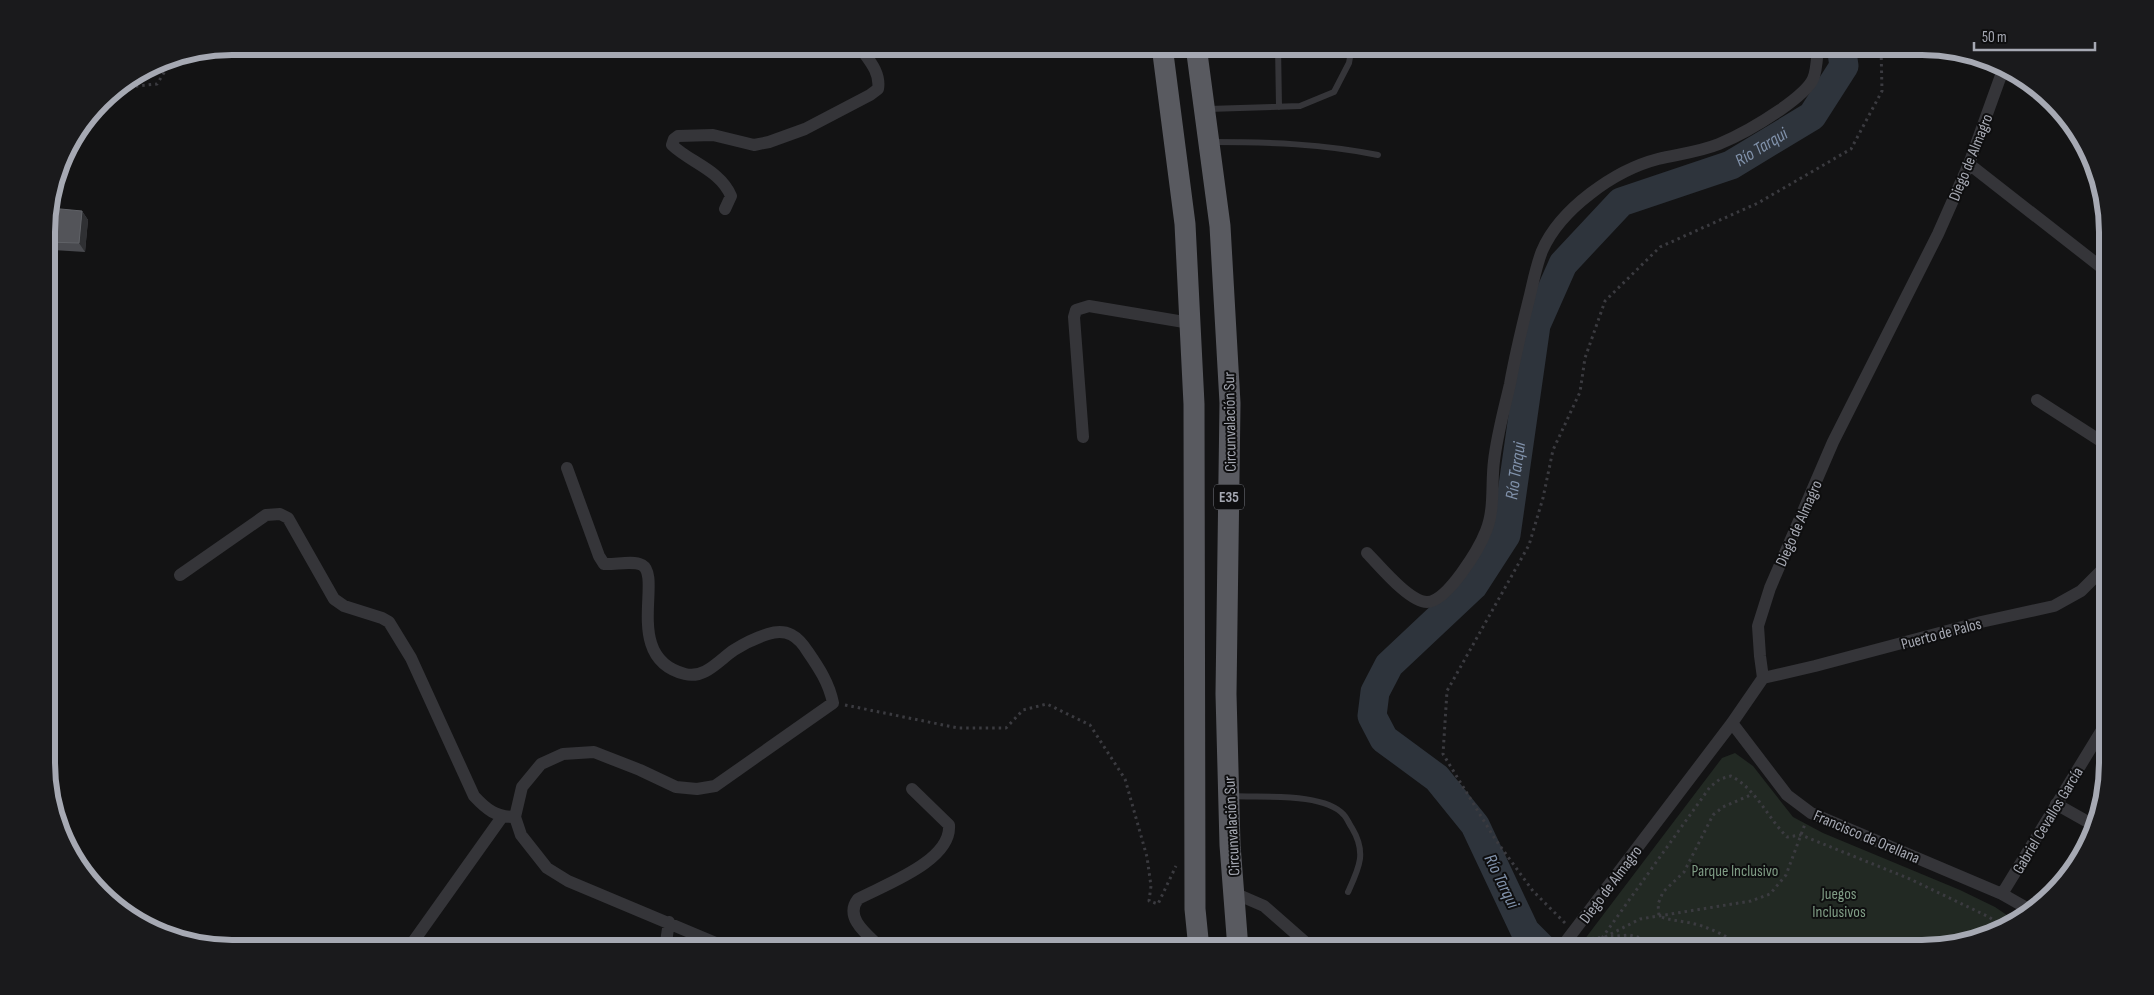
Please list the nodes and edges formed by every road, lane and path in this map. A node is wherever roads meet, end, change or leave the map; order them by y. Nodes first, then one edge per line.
1 (865, 55) edge
2 (1163, 55) edge
3 (1197, 55) edge
4 (1278, 55) edge
5 (1350, 55) edge
6 (1817, 55) edge
7 (1881, 55) edge
8 (166, 67) edge
9 (2002, 74) edge
10 (130, 88) edge
11 (124, 92) edge
12 (1280, 107) junction
13 (1204, 109) junction
14 (92, 124) edge
15 (1209, 142) junction
16 (1378, 155) dead end
17 (1969, 164) junction
18 (725, 209) dead end
19 (2099, 266) edge
20 (1190, 324) junction
21 (2037, 400) dead end
22 (1083, 437) dead end
23 (2099, 440) edge
24 (567, 468) dead end
25 (1366, 553) dead end
26 (2099, 573) edge
27 (180, 575) dead end
28 (1763, 678) junction
29 (833, 703) junction
30 (1732, 723) junction
31 (2099, 735) edge
32 (912, 790) dead end
33 (1752, 794) junction
34 (1229, 796) junction
35 (2056, 804) junction
36 (1810, 813) junction
37 (502, 817) junction
38 (516, 817) junction
39 (2089, 823) edge
40 (1800, 836) junction
41 (1177, 864) dead end
42 (1348, 892) dead end
43 (1234, 893) junction
44 (2002, 894) junction
45 (2025, 907) edge
46 (1658, 916) junction
47 (669, 922) junction
48 (1998, 923) edge
49 (1575, 932) junction
50 (1642, 937) junction
51 (1602, 939) junction
52 (414, 940) edge
53 (666, 940) edge
54 (710, 940) edge
55 (873, 940) edge
56 (1198, 940) edge
57 (1237, 940) edge
58 (1304, 940) edge
59 (1568, 940) edge
60 (1641, 940) edge
61 (1653, 940) edge
62 (1732, 940) edge

1 - 18 street
2 - 20 highway, Circunvalación Sur / E35
3 - 13 highway, Circunvalación Sur / E35
4 - 12 lane
5 - 12 lane
6 - 25 street
7 - 49 path
8 - 10 path
9 - 17 street, Diego de Almagro
11 - 14 path
12 - 13 lane
13 - 15 highway, Circunvalación Sur / E35
15 - 16 lane
15 - 34 highway, Circunvalación Sur / E35
17 - 19 street
17 - 28 street, Diego de Almagro
20 - 22 street
20 - 56 highway, Circunvalación Sur / E35
21 - 23 street
24 - 29 street
26 - 28 street, Puerto de Palos
27 - 37 street
28 - 30 street, Diego de Almagro
29 - 38 street
29 - 41 path
30 - 36 street, Francisco de Orellana
30 - 49 street, Diego de Almagro
31 - 35 street, Gabriel Cevallos García
32 - 55 street
33 - 40 path
33 - 46 path
33 - 51 path
34 - 42 lane
34 - 43 highway, Circunvalación Sur / E35
35 - 39 street
35 - 44 street, Gabriel Cevallos García
36 - 40 path
36 - 44 street, Francisco de Orellana
37 - 38 street
37 - 52 street
38 - 47 street
40 - 46 path
40 - 48 path
43 - 57 highway, Circunvalación Sur / E35
43 - 58 street
44 - 45 street, Francisco de Orellana
46 - 51 path
46 - 62 path
47 - 53 street
47 - 54 street
49 - 51 path
49 - 59 street, Diego de Almagro
50 - 51 path
50 - 60 path
50 - 61 path

